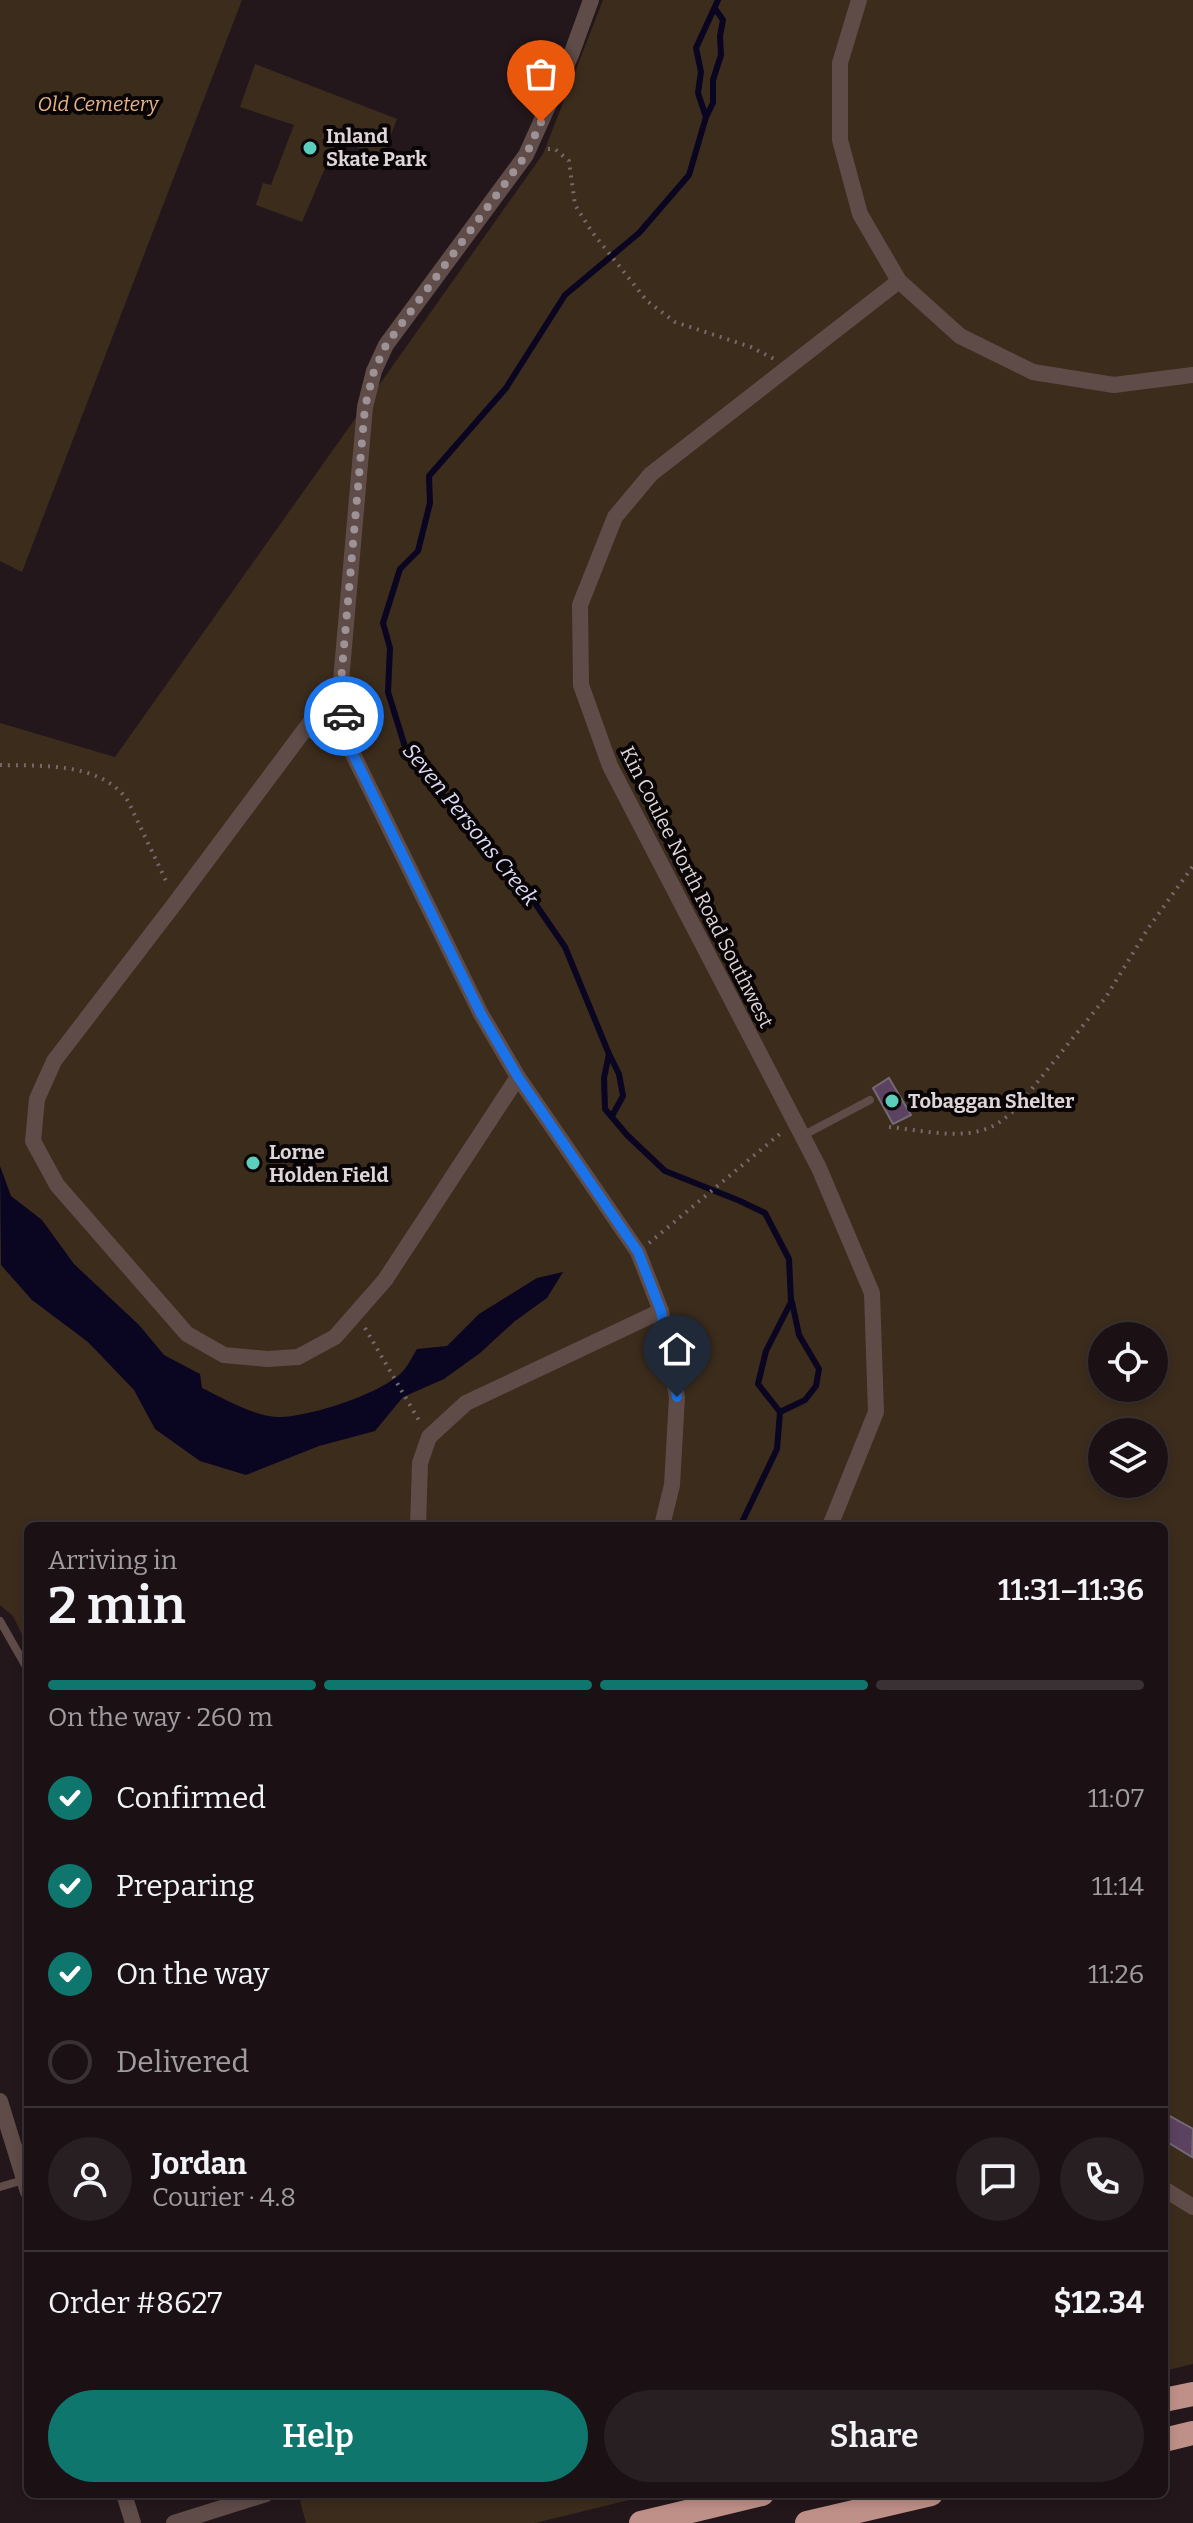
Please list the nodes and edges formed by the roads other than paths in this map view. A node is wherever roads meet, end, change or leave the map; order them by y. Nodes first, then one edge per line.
1 (591, 0) edge
2 (859, 0) edge
3 (899, 281) junction
4 (1193, 375) edge
5 (341, 681) junction
6 (306, 729) junction
7 (346, 740) junction
8 (518, 1077) junction
9 (870, 1100) dead end
10 (798, 1128) junction
11 (661, 1311) junction
12 (418, 1522) edge
13 (663, 1522) edge
14 (832, 1522) edge
15 (0, 1621) edge
16 (24, 1663) edge
17 (0, 2101) edge
18 (24, 2174) edge
19 (24, 2183) edge
20 (0, 2187) edge
21 (1168, 2191) edge
22 (1193, 2207) edge
23 (1193, 2394) edge
24 (1168, 2399) edge
25 (1193, 2433) edge
26 (1168, 2439) edge
27 (125, 2498) edge
28 (253, 2498) edge
29 (745, 2498) edge
30 (914, 2498) edge
31 (814, 2521) edge
32 (133, 2523) edge
33 (174, 2523) edge
34 (641, 2523) edge

1 - 5 street
2 - 3 street
3 - 4 street
3 - 10 street, Kin Coulee North Road Southwest
5 - 6 street
5 - 7 street
6 - 7 street
6 - 8 street
7 - 8 street
8 - 11 street
9 - 10 lane
10 - 14 street, Kin Coulee North Road Southwest
11 - 12 street
11 - 13 street
15 - 16 lane
17 - 18 street
19 - 20 lane
21 - 22 street
23 - 24 highway
25 - 26 highway
27 - 32 street
28 - 33 street
29 - 34 highway
30 - 31 highway

